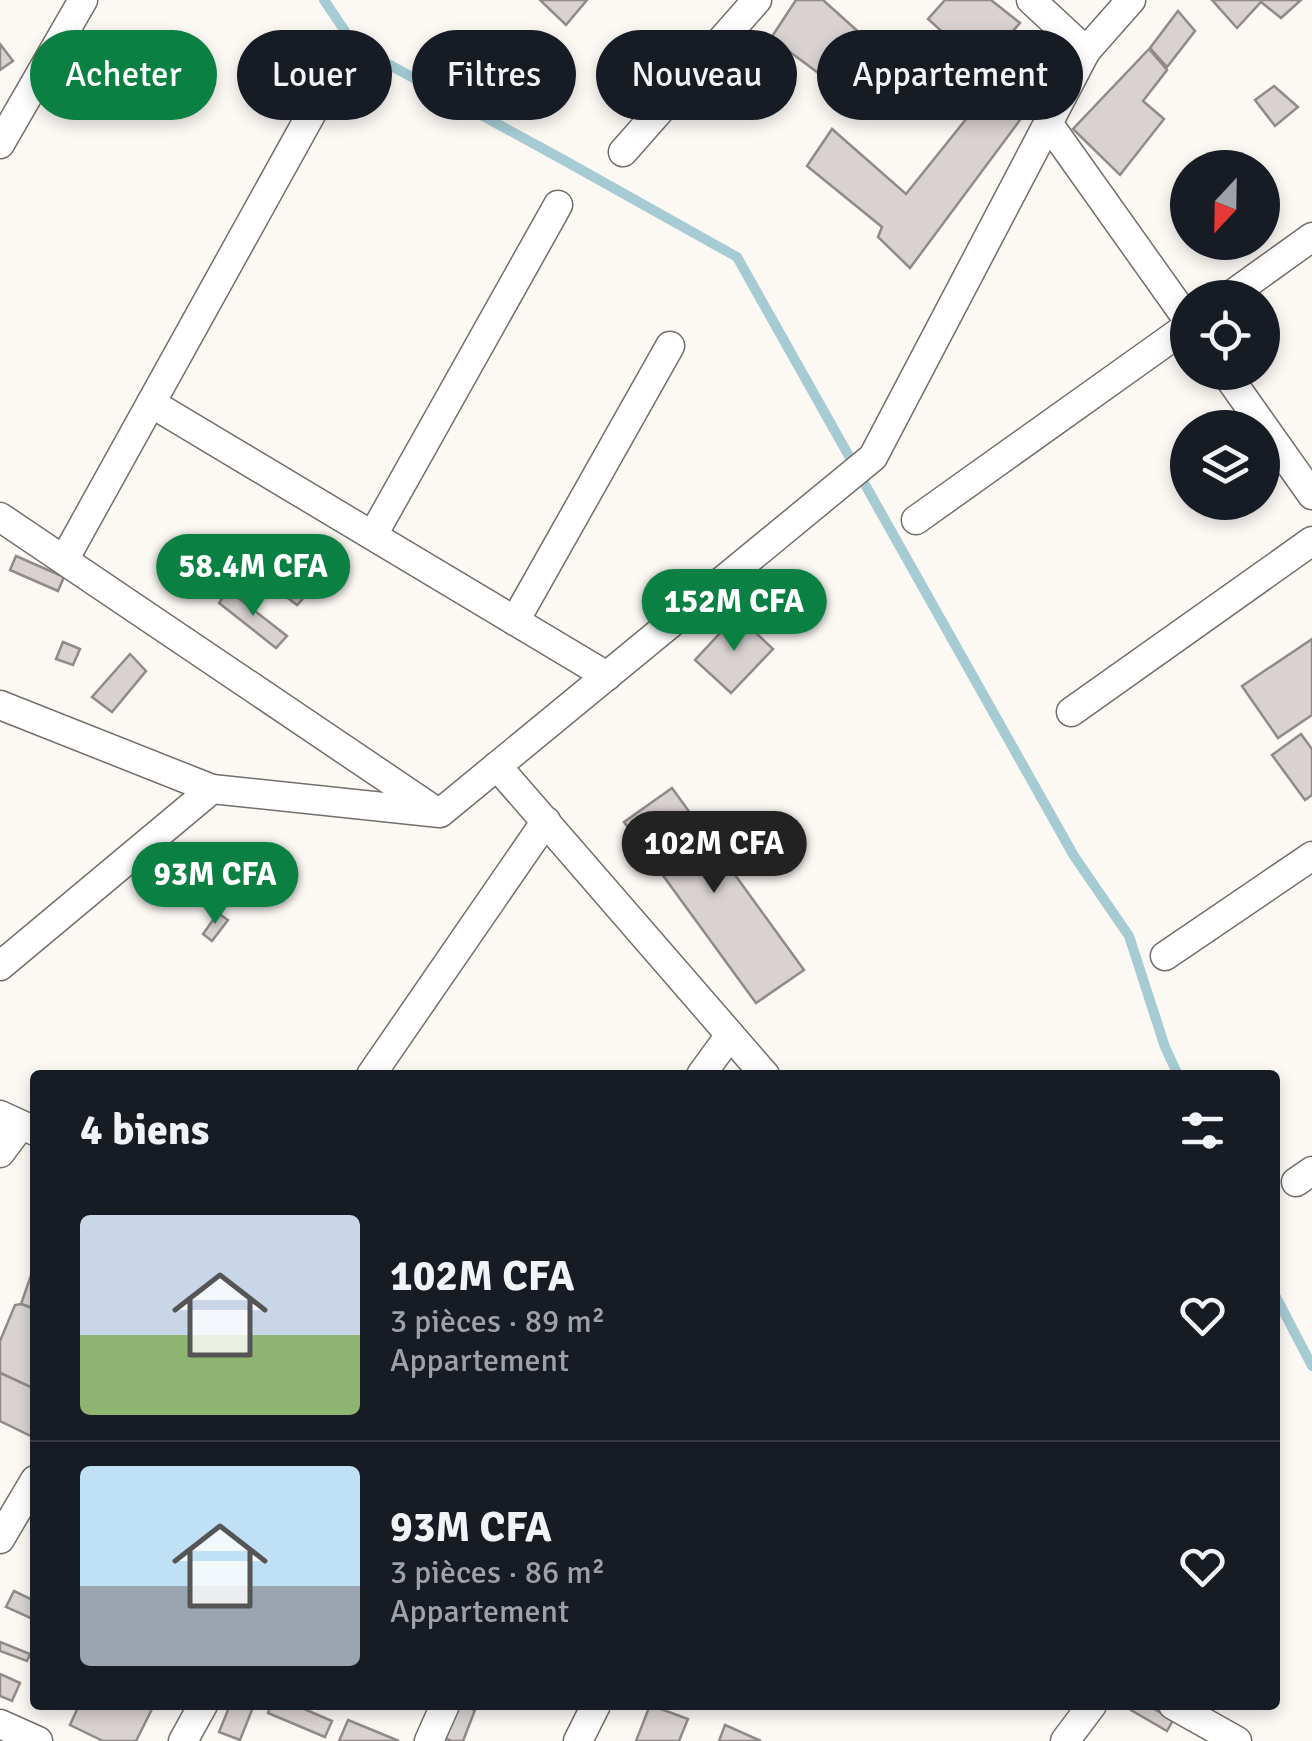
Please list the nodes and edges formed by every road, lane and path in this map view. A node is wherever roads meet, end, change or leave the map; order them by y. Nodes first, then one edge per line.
1 (84, 0) edge
2 (757, 0) edge
3 (1031, 0) edge
4 (1131, 0) edge
5 (1086, 51) junction
6 (308, 120) edge
7 (1048, 123) junction
8 (0, 144) edge
9 (623, 152) dead end
10 (558, 205) dead end
11 (1312, 237) edge
12 (1252, 280) edge
13 (1170, 297) edge
14 (1170, 336) edge
15 (670, 346) dead end
16 (1238, 390) edge
17 (151, 403) junction
18 (1312, 495) edge
19 (0, 517) edge
20 (916, 520) dead end
21 (373, 535) junction
22 (1312, 541) edge
23 (64, 560) junction
24 (516, 621) junction
25 (606, 676) junction
26 (0, 704) edge
27 (1071, 712) dead end
28 (497, 766) junction
29 (212, 789) junction
30 (440, 813) junction
31 (546, 821) junction
32 (1312, 856) edge
33 (1165, 956) dead end
34 (0, 966) edge
35 (730, 1035) junction
36 (375, 1070) edge
37 (705, 1070) edge
38 (761, 1070) edge
39 (19, 1124) edge
40 (0, 1153) edge
41 (26, 1513) edge
42 (0, 1540) edge
43 (200, 1710) edge
44 (443, 1710) edge
45 (594, 1710) edge
46 (1088, 1710) edge
47 (1182, 1710) edge
48 (0, 1724) edge
49 (38, 1741) edge
50 (183, 1741) edge
51 (430, 1741) edge
52 (578, 1741) edge
53 (1065, 1741) edge
54 (1236, 1741) edge

1 - 8 street
2 - 9 street
3 - 5 street
4 - 5 street
5 - 7 street
6 - 17 street
7 - 13 street
7 - 25 street
10 - 21 street
11 - 12 street
14 - 20 street
15 - 24 street
16 - 18 street
17 - 21 street
17 - 23 street
19 - 23 street
21 - 24 street
22 - 27 street
23 - 30 street
24 - 25 street
25 - 28 street
26 - 29 street
28 - 30 street
28 - 31 street
29 - 30 street
29 - 34 street
31 - 35 street
31 - 36 street
32 - 33 street
35 - 37 street
35 - 38 street
39 - 40 street
41 - 42 street
43 - 50 street
44 - 51 street
45 - 52 street
46 - 53 street
47 - 54 street
48 - 49 street

